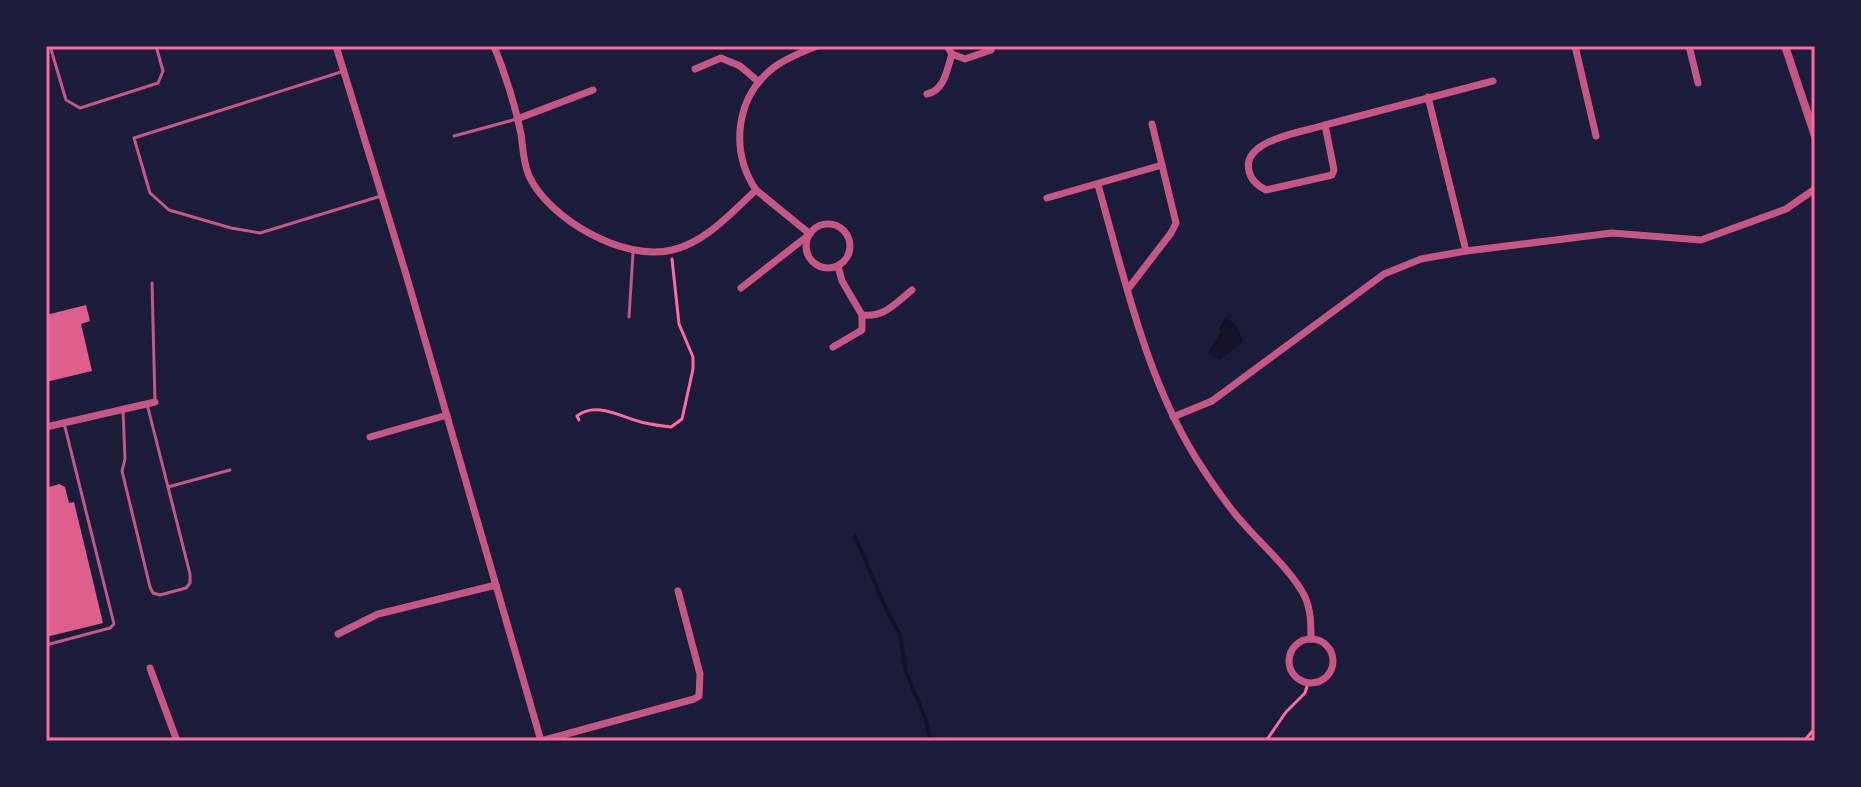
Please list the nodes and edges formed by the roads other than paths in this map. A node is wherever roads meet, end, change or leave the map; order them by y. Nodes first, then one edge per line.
1 (50, 46) edge
2 (156, 46) edge
3 (336, 46) edge
4 (494, 46) edge
5 (817, 46) edge
6 (1575, 46) edge
7 (1689, 46) edge
8 (1785, 46) edge
9 (950, 50) edge
10 (991, 50) dead end
11 (695, 69) dead end
12 (344, 71) junction
13 (1493, 81) dead end
14 (759, 82) junction
15 (1698, 83) dead end
16 (593, 90) dead end
17 (927, 94) dead end
18 (1428, 97) junction
19 (517, 119) junction
20 (1152, 124) dead end
21 (1325, 125) junction
22 (454, 136) dead end
23 (1596, 136) dead end
24 (1815, 136) edge
25 (1162, 165) junction
26 (1098, 185) junction
27 (1815, 189) edge
28 (756, 190) junction
29 (382, 196) junction
30 (1047, 198) dead end
31 (810, 234) junction
32 (633, 249) junction
33 (1466, 251) junction
34 (838, 266) junction
35 (152, 283) dead end
36 (741, 288) dead end
37 (1128, 289) junction
38 (912, 290) dead end
39 (862, 315) junction
40 (629, 317) dead end
41 (833, 347) dead end
42 (151, 403) junction
43 (123, 410) junction
44 (447, 415) junction
45 (1173, 417) junction
46 (64, 423) junction
47 (46, 427) edge
48 (370, 437) dead end
49 (230, 470) dead end
50 (168, 487) junction
51 (496, 585) junction
52 (678, 591) dead end
53 (338, 634) dead end
54 (1311, 639) junction
55 (46, 645) edge
56 (150, 668) dead end
57 (177, 741) edge
58 (541, 741) edge

1 - 2 lane
3 - 12 street
4 - 19 street
5 - 14 street
6 - 23 street
7 - 15 street
8 - 24 street
9 - 10 street
9 - 17 street
11 - 14 street
12 - 29 street
12 - 29 lane
13 - 18 street
14 - 28 street
16 - 19 street
18 - 21 street
18 - 33 street
19 - 22 lane
19 - 32 street
20 - 25 street
21 - 21 street
25 - 26 street
25 - 37 street
26 - 30 street
26 - 37 street
27 - 33 street
28 - 31 street
28 - 32 street
29 - 44 street
31 - 34 street
31 - 34 street
31 - 36 street
32 - 40 lane
33 - 45 street
34 - 39 street
35 - 42 lane
37 - 45 street
38 - 39 street
39 - 41 street
42 - 43 street
42 - 50 lane
43 - 46 street
43 - 50 lane
44 - 48 street
44 - 51 street
45 - 54 street
46 - 47 street
46 - 55 lane
49 - 50 lane
51 - 53 street
51 - 58 street
52 - 58 street
54 - 54 street
56 - 57 street

